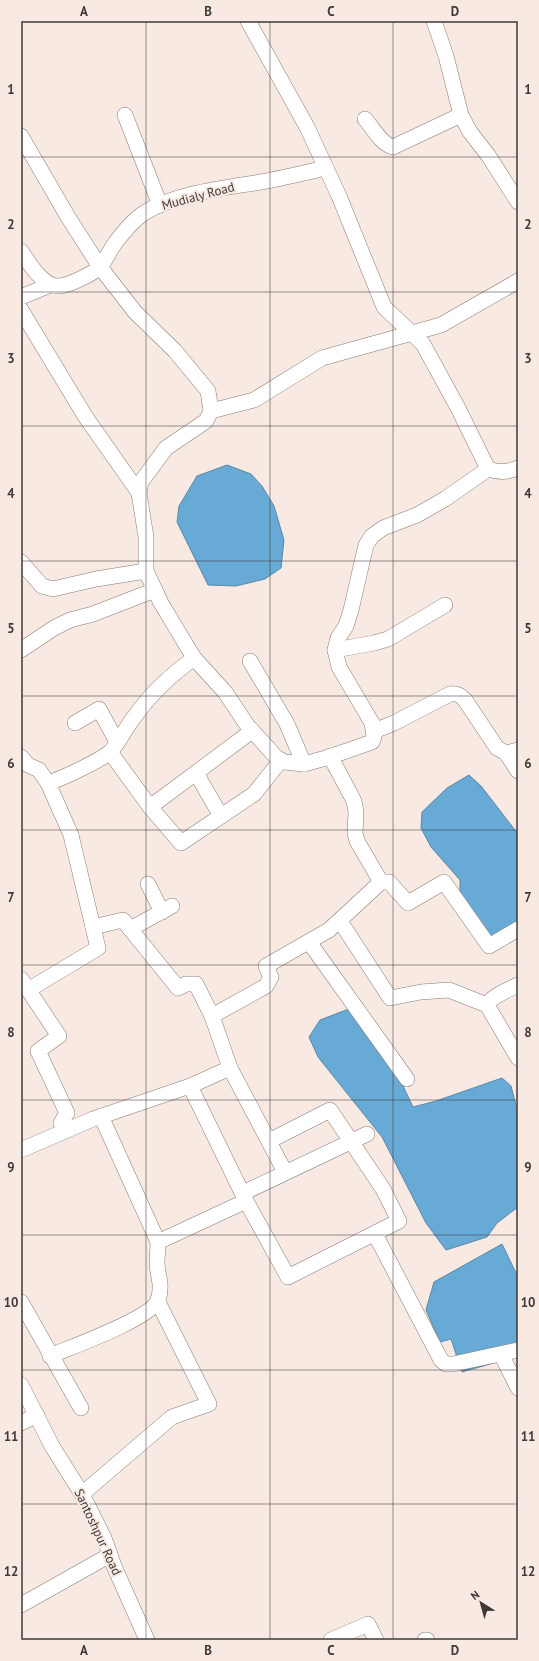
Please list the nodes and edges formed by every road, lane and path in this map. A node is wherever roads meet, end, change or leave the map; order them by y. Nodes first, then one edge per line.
1 (248, 21) edge
2 (434, 21) edge
3 (125, 115) dead end
4 (461, 115) junction
5 (365, 119) dead end
6 (22, 140) edge
7 (326, 168) junction
8 (516, 196) edge
9 (160, 205) junction
10 (21, 251) edge
11 (100, 267) junction
12 (518, 281) edge
13 (50, 285) junction
14 (21, 297) edge
15 (21, 310) edge
16 (411, 333) junction
17 (211, 411) junction
18 (488, 468) junction
19 (517, 473) edge
20 (139, 493) junction
21 (21, 562) edge
22 (146, 571) junction
23 (155, 590) junction
24 (445, 605) dead end
25 (21, 650) edge
26 (335, 650) junction
27 (194, 658) junction
28 (250, 661) dead end
29 (75, 722) dead end
30 (252, 731) junction
31 (374, 731) junction
32 (114, 747) junction
33 (512, 751) edge
34 (330, 756) junction
35 (21, 757) edge
36 (281, 760) junction
37 (304, 764) junction
38 (518, 771) edge
39 (196, 773) junction
40 (48, 783) junction
41 (150, 807) junction
42 (221, 816) junction
43 (381, 882) junction
44 (148, 884) dead end
45 (340, 921) junction
46 (93, 927) junction
47 (130, 929) junction
48 (518, 929) edge
49 (309, 942) junction
50 (25, 984) edge
51 (518, 985) edge
52 (487, 1005) junction
53 (212, 1016) junction
54 (518, 1058) edge
55 (230, 1068) junction
56 (407, 1079) dead end
57 (190, 1086) junction
58 (101, 1116) junction
59 (65, 1131) junction
60 (367, 1134) dead end
61 (269, 1141) junction
62 (351, 1141) junction
63 (21, 1150) edge
64 (285, 1172) junction
65 (244, 1197) junction
66 (375, 1234) junction
67 (158, 1242) junction
68 (21, 1302) edge
69 (158, 1302) junction
70 (518, 1350) edge
71 (501, 1354) junction
72 (50, 1356) junction
73 (21, 1385) edge
74 (518, 1388) edge
75 (81, 1408) dead end
76 (37, 1415) junction
77 (21, 1423) edge
78 (82, 1494) junction
79 (110, 1555) junction
80 (21, 1605) edge
81 (147, 1640) edge
82 (331, 1640) edge
83 (376, 1640) edge

1 - 7 street
2 - 4 street
3 - 9 street
4 - 5 street
4 - 8 street
6 - 11 street
7 - 9 street, Mudialy Road
7 - 16 street
9 - 11 street, Mudialy Road
10 - 13 street
11 - 13 street, Mudialy Road
11 - 17 street
12 - 16 street
13 - 14 street, Mudialy Road
15 - 20 street
16 - 17 street
16 - 18 street
17 - 20 street
18 - 19 street
18 - 26 street
20 - 22 street
21 - 22 street
22 - 23 street
23 - 25 street
23 - 27 street
24 - 26 street
26 - 31 street
27 - 30 street
27 - 32 street
28 - 37 street
29 - 32 street
30 - 36 street
30 - 39 street
31 - 33 street
31 - 34 street
32 - 40 street
32 - 41 street
33 - 38 street
34 - 37 street
34 - 43 street
35 - 40 street
36 - 37 street
36 - 42 street
39 - 41 street
39 - 42 street
40 - 46 street
41 - 42 street
43 - 45 street
43 - 48 street
44 - 47 street
45 - 49 street
45 - 52 street
46 - 47 street
46 - 50 street
47 - 53 street
49 - 53 street
49 - 56 street
50 - 59 street
51 - 52 street
52 - 54 street
53 - 55 street
55 - 57 street
55 - 61 street
57 - 58 street
57 - 65 street
58 - 59 street
58 - 67 street
59 - 63 street
60 - 62 street
61 - 62 street
61 - 64 street
62 - 64 street
62 - 66 street
64 - 65 street
65 - 66 street
65 - 67 street
66 - 71 street
67 - 69 street
68 - 72 street
69 - 72 street
69 - 78 street
70 - 71 street
71 - 74 street
72 - 75 street
73 - 76 street, Santoshpur Road
76 - 77 street
76 - 78 street, Santoshpur Road
78 - 79 street, Santoshpur Road
79 - 80 street
79 - 81 street, Santoshpur Road
82 - 83 street

